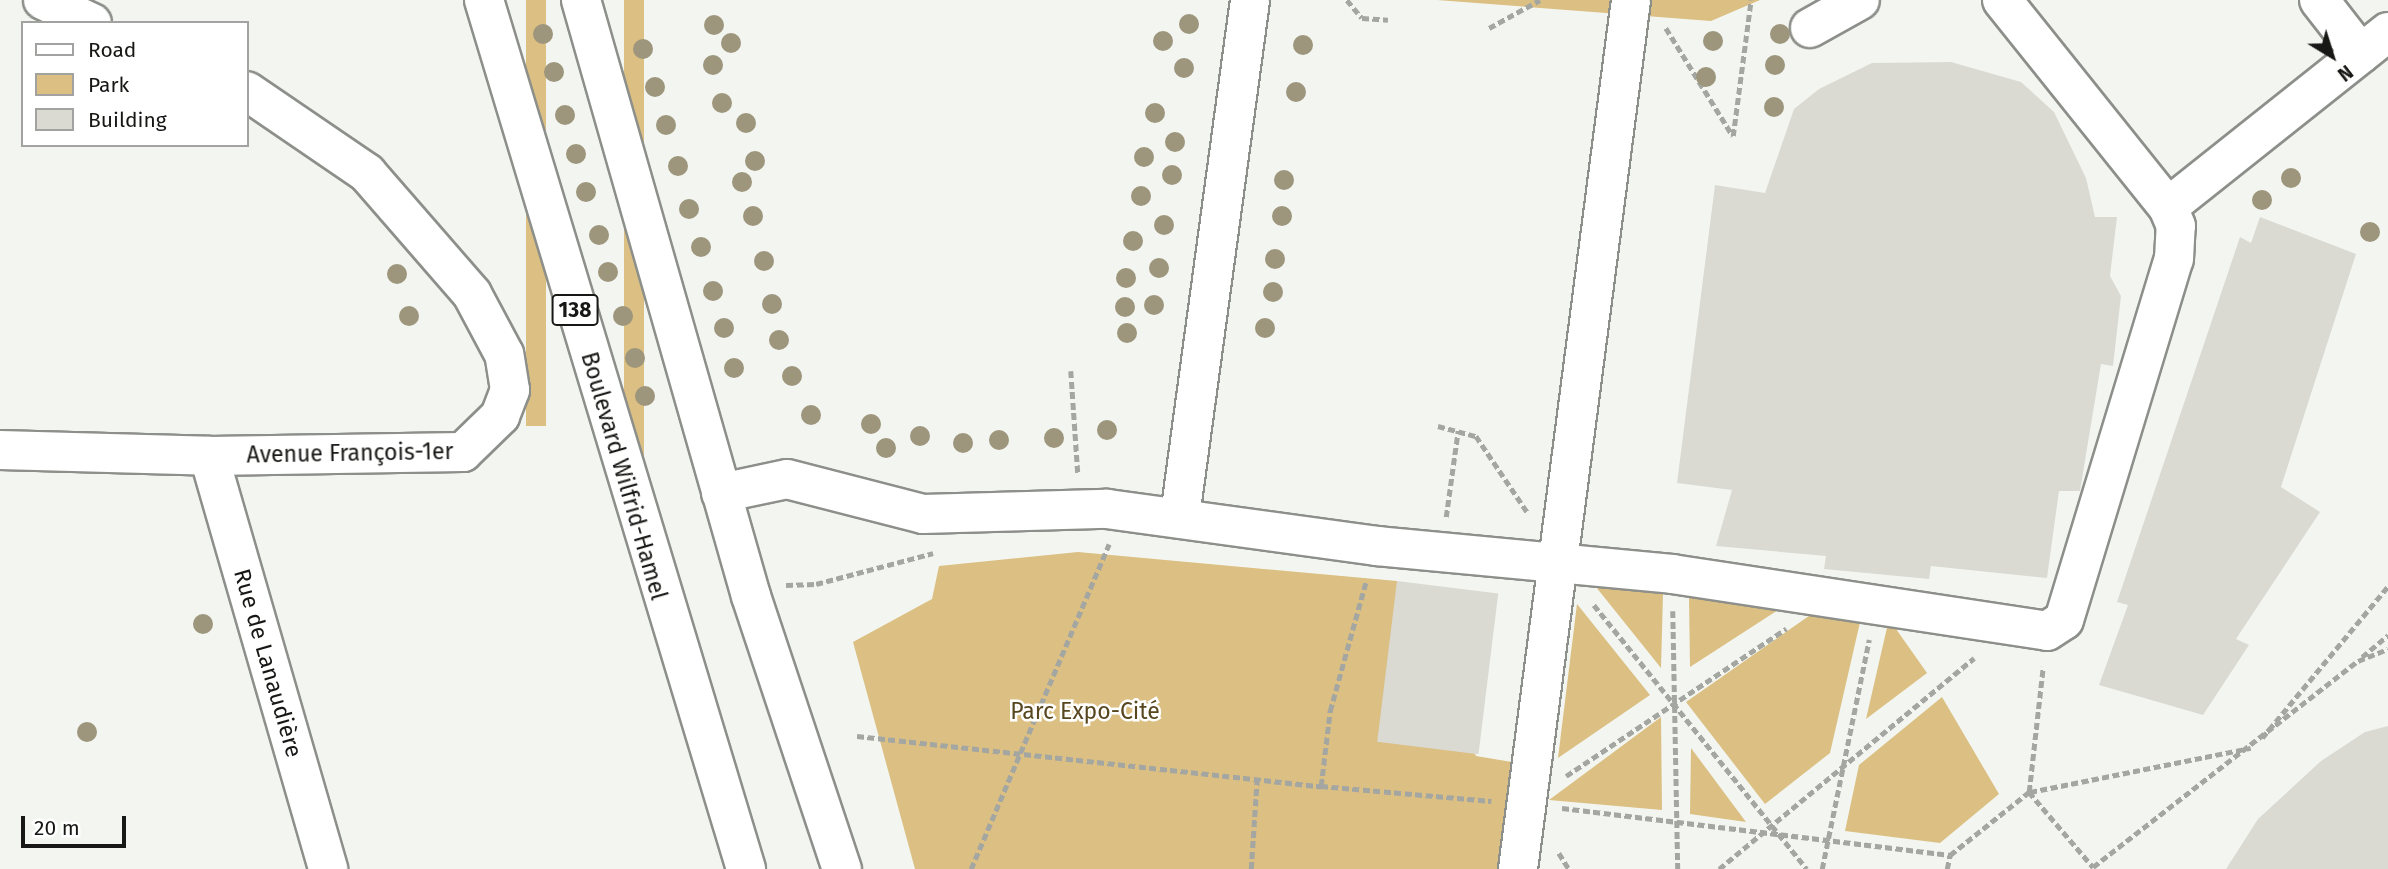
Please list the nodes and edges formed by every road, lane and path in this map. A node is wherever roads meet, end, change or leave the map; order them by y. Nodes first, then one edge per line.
1 (43, 0) edge
2 (484, 0) edge
3 (581, 0) edge
4 (1250, 0) edge
5 (1347, 0) edge
6 (1540, 0) edge
7 (1631, 0) edge
8 (1751, 0) edge
9 (1860, 0) edge
10 (2002, 0) edge
11 (2319, 0) edge
12 (1388, 20) dead end
13 (88, 21) edge
14 (1663, 23) dead end
15 (1489, 28) dead end
16 (1810, 28) dead end
17 (2374, 43) edge
18 (248, 93) edge
19 (2168, 207) junction
20 (1071, 371) dead end
21 (1438, 426) dead end
22 (1458, 431) junction
23 (0, 450) edge
24 (209, 456) junction
25 (721, 493) junction
26 (1093, 508) junction
27 (1180, 516) junction
28 (1530, 516) dead end
29 (1096, 546) dead end
30 (1110, 546) junction
31 (1123, 547) dead end
32 (948, 552) dead end
33 (1442, 552) junction
34 (1560, 562) junction
35 (1370, 567) dead end
36 (1672, 574) junction
37 (786, 585) dead end
38 (2388, 586) edge
39 (1831, 598) junction
40 (1877, 605) junction
41 (2030, 628) junction
42 (2388, 635) edge
43 (2388, 649) edge
44 (2358, 661) junction
45 (1675, 705) junction
46 (857, 736) dead end
47 (2253, 748) junction
48 (1019, 749) junction
49 (1843, 766) junction
50 (1257, 779) junction
51 (1321, 786) junction
52 (2029, 792) junction
53 (1524, 804) junction
54 (1676, 822) junction
55 (1771, 825) junction
56 (1763, 833) junction
57 (1779, 835) junction
58 (1828, 841) junction
59 (1950, 855) junction
60 (328, 869) edge
61 (746, 869) edge
62 (842, 869) edge
63 (971, 869) edge
64 (1251, 869) edge
65 (1518, 869) edge
66 (1678, 869) edge
67 (1719, 869) edge
68 (1807, 869) edge
69 (1822, 869) edge
70 (1947, 869) edge

1 - 13 street
2 - 61 street, Boulevard Wilfrid-Hamel / 138
3 - 25 street
4 - 27 street
5 - 12 path
6 - 15 path
7 - 34 street
8 - 14 path
9 - 16 street
10 - 19 street
11 - 17 street
17 - 19 street
18 - 24 street, Avenue François-1er
19 - 41 street
20 - 26 path
21 - 22 path
22 - 28 path
22 - 33 path
23 - 24 street, Avenue François-1er
24 - 60 street, Rue de Lanaudière
25 - 26 street
25 - 62 street
26 - 27 street
26 - 30 path
27 - 33 street
29 - 30 path
30 - 31 path
30 - 48 path
32 - 37 path
33 - 34 street
34 - 36 street
34 - 45 path
34 - 53 street
35 - 51 path
36 - 39 street
36 - 45 path
38 - 47 path
39 - 40 street
39 - 45 path
40 - 41 street
40 - 49 path
41 - 49 path
41 - 52 path
42 - 44 path
43 - 44 path
44 - 47 path
45 - 53 path
45 - 54 path
45 - 55 path
46 - 48 path
47 - 52 path
47 - 52 path
48 - 50 path
48 - 63 path
49 - 55 path
49 - 58 path
50 - 51 path
50 - 64 path
51 - 53 path
52 - 59 path
53 - 54 path
53 - 65 street
54 - 56 path
54 - 66 path
55 - 56 path
55 - 57 path
56 - 57 path
56 - 67 path
57 - 58 path
57 - 68 path
58 - 59 path
58 - 69 path
59 - 70 path

